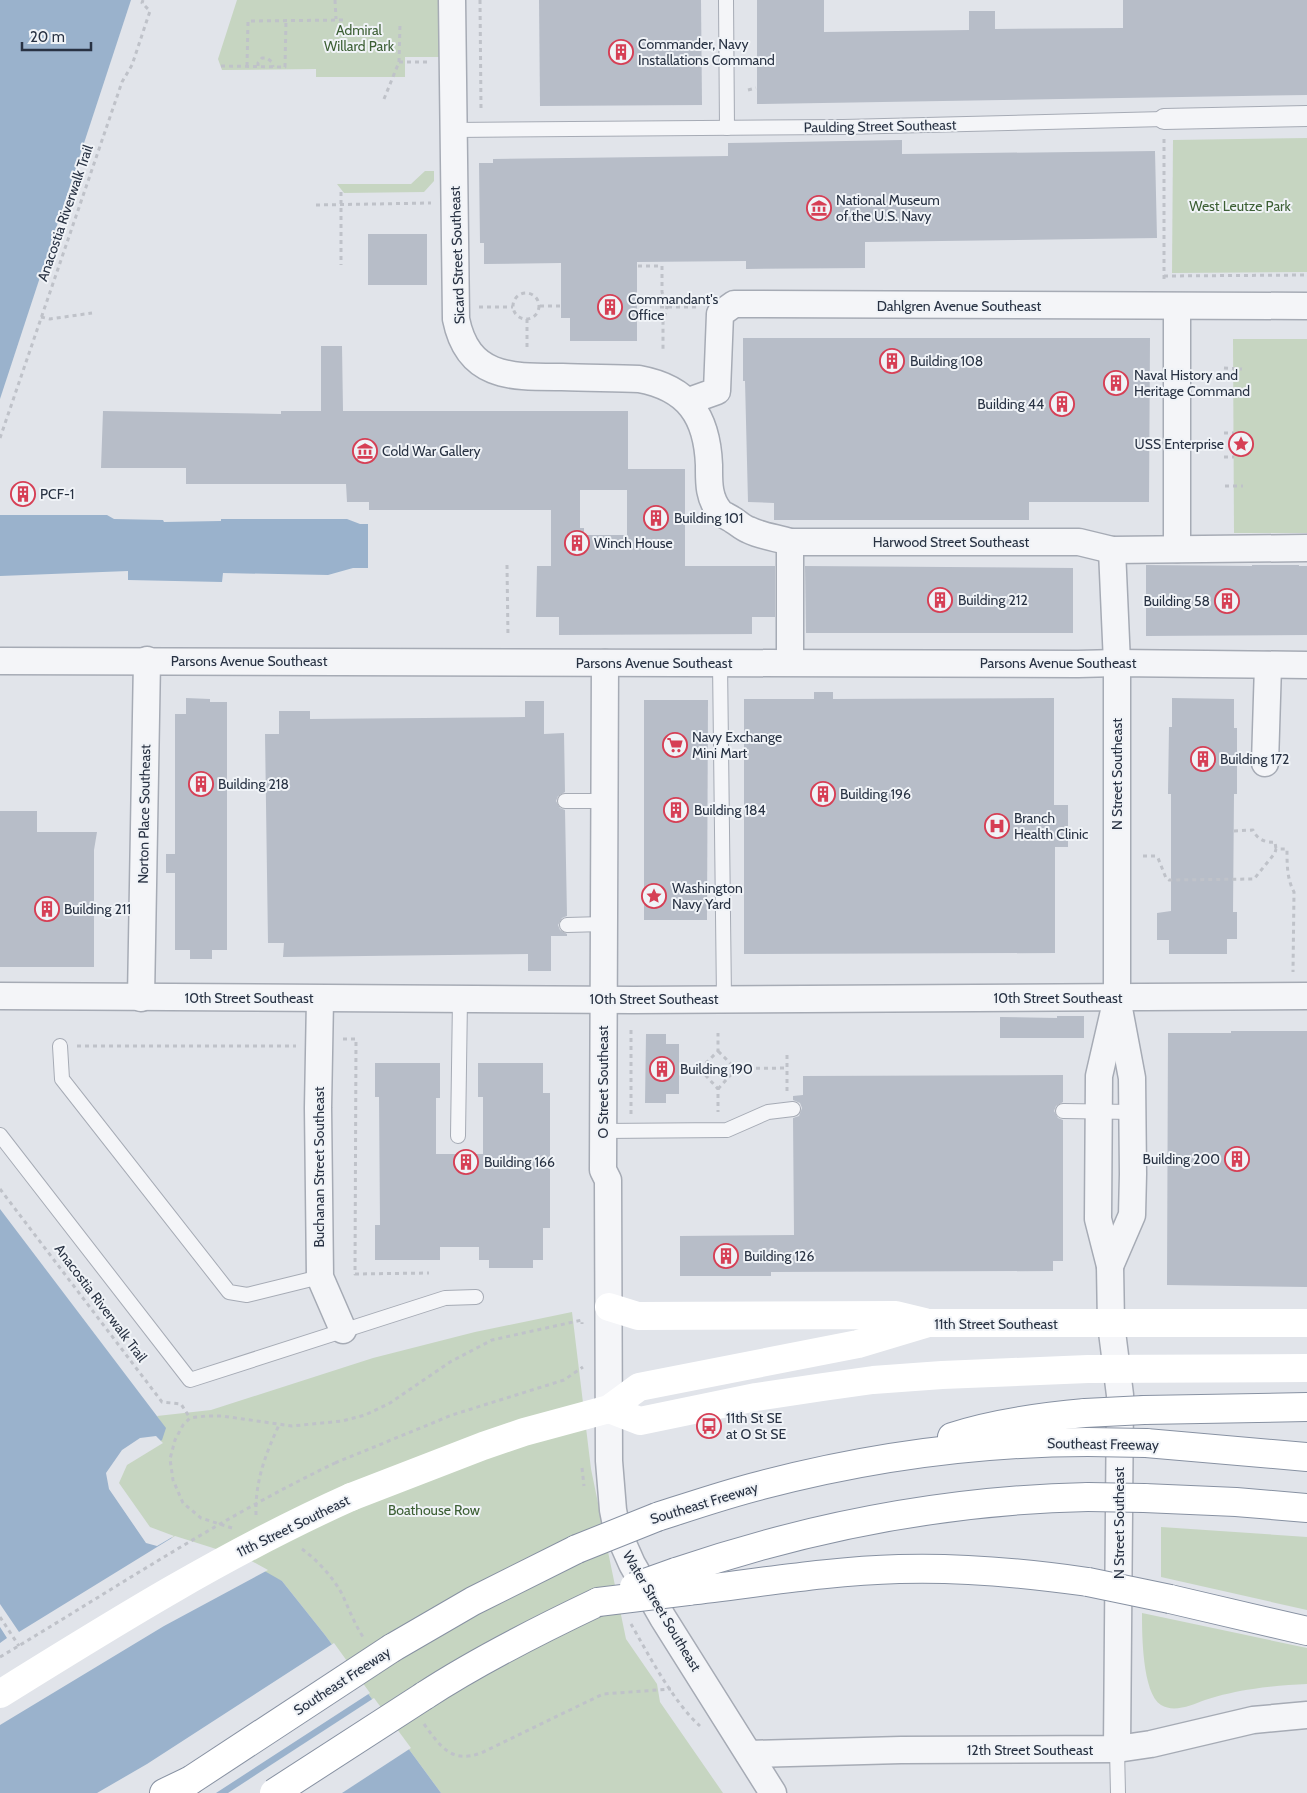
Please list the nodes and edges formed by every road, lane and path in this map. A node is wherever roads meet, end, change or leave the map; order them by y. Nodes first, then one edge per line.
1 (143, 0) edge
2 (336, 0) edge
3 (452, 0) edge
4 (480, 0) edge
5 (726, 0) edge
6 (336, 19) junction
7 (286, 20) junction
8 (346, 20) dead end
9 (400, 24) dead end
10 (221, 66) dead end
11 (247, 66) junction
12 (258, 66) junction
13 (273, 66) junction
14 (756, 88) dead end
15 (748, 90) dead end
16 (384, 99) dead end
17 (481, 109) dead end
18 (1307, 116) edge
19 (1164, 119) junction
20 (727, 128) junction
21 (454, 130) junction
22 (341, 192) dead end
23 (436, 203) dead end
24 (341, 204) junction
25 (316, 205) dead end
26 (341, 265) dead end
27 (638, 266) dead end
28 (1307, 275) edge
29 (1164, 276) junction
30 (1164, 284) dead end
31 (513, 306) junction
32 (540, 306) junction
33 (561, 306) dead end
34 (1307, 306) edge
35 (476, 307) dead end
36 (660, 307) dead end
37 (667, 307) junction
38 (701, 307) dead end
39 (1177, 307) junction
40 (92, 313) dead end
41 (41, 317) junction
42 (527, 319) junction
43 (527, 348) dead end
44 (663, 351) dead end
45 (1224, 368) dead end
46 (1242, 369) dead end
47 (689, 401) junction
48 (1224, 433) dead end
49 (1234, 433) dead end
50 (0, 438) edge
51 (1224, 457) dead end
52 (1234, 457) dead end
53 (1225, 486) dead end
54 (1243, 486) dead end
55 (790, 542) junction
56 (1307, 548) edge
57 (1177, 549) junction
58 (1112, 550) junction
59 (507, 565) dead end
60 (508, 637) dead end
61 (0, 660) edge
62 (147, 660) junction
63 (720, 662) junction
64 (790, 662) junction
65 (1117, 663) junction
66 (604, 664) junction
67 (1268, 665) junction
68 (1307, 665) edge
69 (1265, 763) dead end
70 (565, 801) dead end
71 (603, 801) junction
72 (1234, 831) dead end
73 (1276, 849) junction
74 (1143, 856) dead end
75 (603, 924) junction
76 (567, 925) dead end
77 (1300, 985) edge
78 (0, 996) edge
79 (141, 998) junction
80 (1117, 998) junction
81 (320, 999) junction
82 (724, 999) junction
83 (460, 1000) junction
84 (603, 1000) junction
85 (631, 1030) dead end
86 (718, 1033) dead end
87 (319, 1042) junction
88 (60, 1046) joint
89 (718, 1051) junction
90 (787, 1052) dead end
91 (787, 1068) junction
92 (684, 1069) dead end
93 (700, 1069) junction
94 (736, 1069) junction
95 (718, 1089) junction
96 (790, 1103) joint
97 (1063, 1111) dead end
98 (1099, 1112) junction
99 (1133, 1112) junction
100 (631, 1117) dead end
101 (718, 1130) junction
102 (603, 1131) junction
103 (0, 1134) edge
104 (458, 1136) dead end
105 (0, 1189) edge
106 (1110, 1266) junction
107 (429, 1273) dead end
108 (320, 1277) junction
109 (476, 1297) dead end
110 (609, 1307) junction
111 (582, 1320) dead end
112 (928, 1323) junction
113 (1307, 1323) edge
114 (1111, 1324) junction
115 (343, 1330) junction
116 (1307, 1368) edge
117 (1117, 1369) junction
118 (576, 1372) dead end
119 (1307, 1407) edge
120 (609, 1409) junction
121 (190, 1418) junction
122 (279, 1426) junction
123 (1307, 1457) edge
124 (885, 1458) junction
125 (1307, 1508) edge
126 (256, 1517) dead end
127 (237, 1529) dead end
128 (682, 1581) junction
129 (0, 1617) edge
130 (1307, 1631) edge
131 (19, 1646) junction
132 (0, 1658) edge
133 (0, 1694) edge
134 (1307, 1715) edge
135 (1117, 1749) junction
136 (749, 1754) junction
137 (181, 1786) edge
138 (164, 1793) edge
139 (274, 1793) edge
140 (773, 1793) edge
141 (1118, 1793) edge

1 - 41 path, Anacostia Riverwalk Trail
2 - 6 path
3 - 21 street, Sicard Street Southeast
4 - 17 path
5 - 20 lane
6 - 7 path
6 - 8 path
7 - 11 path
7 - 13 path
9 - 16 path
10 - 11 path
11 - 12 path
12 - 13 path
12 - 13 path
14 - 15 path
18 - 19 street, Paulding Street Southeast
19 - 20 lane, Paulding Street Southeast
19 - 29 path
20 - 21 lane, Paulding Street Southeast
21 - 47 street, Sicard Street Southeast
22 - 24 path
23 - 24 path
24 - 25 path
24 - 26 path
27 - 37 path
28 - 29 path
29 - 30 path
31 - 32 path
31 - 35 path
31 - 42 path
32 - 33 path
32 - 42 path
34 - 39 street, Dahlgren Avenue Southeast
36 - 37 path
37 - 38 path
37 - 44 path
39 - 47 street, Dahlgren Avenue Southeast
39 - 57 street
40 - 41 path
41 - 50 path, Anacostia Riverwalk Trail
42 - 43 path
45 - 46 path
47 - 55 street
48 - 49 path
51 - 52 path
53 - 54 path
55 - 58 street, Harwood Street Southeast
55 - 64 street
56 - 57 street, Harwood Street Southeast
57 - 58 street, Harwood Street Southeast
58 - 65 street, N Street Southeast
59 - 60 path
61 - 62 street, Parsons Avenue Southeast
62 - 66 street, Parsons Avenue Southeast
62 - 79 street, Norton Place Southeast
63 - 64 street, Parsons Avenue Southeast
63 - 66 street, Parsons Avenue Southeast
63 - 82 lane
64 - 65 street, Parsons Avenue Southeast
65 - 67 street, Parsons Avenue Southeast
65 - 80 street, N Street Southeast
66 - 71 street, O Street Southeast
67 - 68 street, Parsons Avenue Southeast
67 - 69 street
70 - 71 lane
71 - 75 street, O Street Southeast
72 - 73 path
73 - 74 path
73 - 77 path
75 - 76 lane
75 - 84 street, O Street Southeast
77 - 80 street, 10th Street Southeast
78 - 79 street, 10th Street Southeast
79 - 81 street, 10th Street Southeast
80 - 82 street, 10th Street Southeast
80 - 98 street, N Street Southeast
80 - 99 street, N Street Southeast
81 - 83 street, 10th Street Southeast
81 - 87 street, Buchanan Street Southeast
82 - 84 street, 10th Street Southeast
83 - 84 street, 10th Street Southeast
83 - 104 lane
84 - 102 street, O Street Southeast
85 - 100 path
86 - 89 path
87 - 88 path
87 - 107 path
87 - 108 street, Buchanan Street Southeast
88 - 108 lane
89 - 93 path
89 - 94 path
90 - 91 path
91 - 94 path
91 - 96 path
92 - 93 path
93 - 94 path
93 - 95 path
94 - 95 path
95 - 101 path
96 - 101 lane
97 - 98 lane
98 - 99 lane
98 - 106 street, N Street Southeast
99 - 106 street, N Street Southeast
101 - 102 lane
102 - 110 street, O Street Southeast
103 - 115 lane
105 - 121 path, Anacostia Riverwalk Trail
106 - 114 street, N Street Southeast
108 - 115 street, Buchanan Street Southeast
109 - 115 lane
110 - 112 main road
110 - 120 street, O Street Southeast
111 - 122 path
112 - 114 main road, 11th Street Southeast
112 - 120 main road, 11th Street Southeast
113 - 114 main road, 11th Street Southeast
114 - 117 street, N Street Southeast
116 - 117 main road
117 - 120 main road
117 - 135 street, N Street Southeast
118 - 131 path, bridge
119 - 124 main road, bridge
120 - 133 main road, 11th Street Southeast, bridge
120 - 136 street, Water Street Southeast
121 - 122 path
121 - 127 path
122 - 126 path
123 - 124 main road, Southeast Freeway, bridge
124 - 137 main road, Southeast Freeway, bridge
125 - 128 main road, bridge
128 - 130 main road, bridge
128 - 139 main road, bridge
129 - 131 path
131 - 132 path, bridge
134 - 135 street, 12th Street Southeast
135 - 136 street, 12th Street Southeast
135 - 141 lane
136 - 140 street, Water Street Southeast
137 - 138 main road, Southeast Freeway

